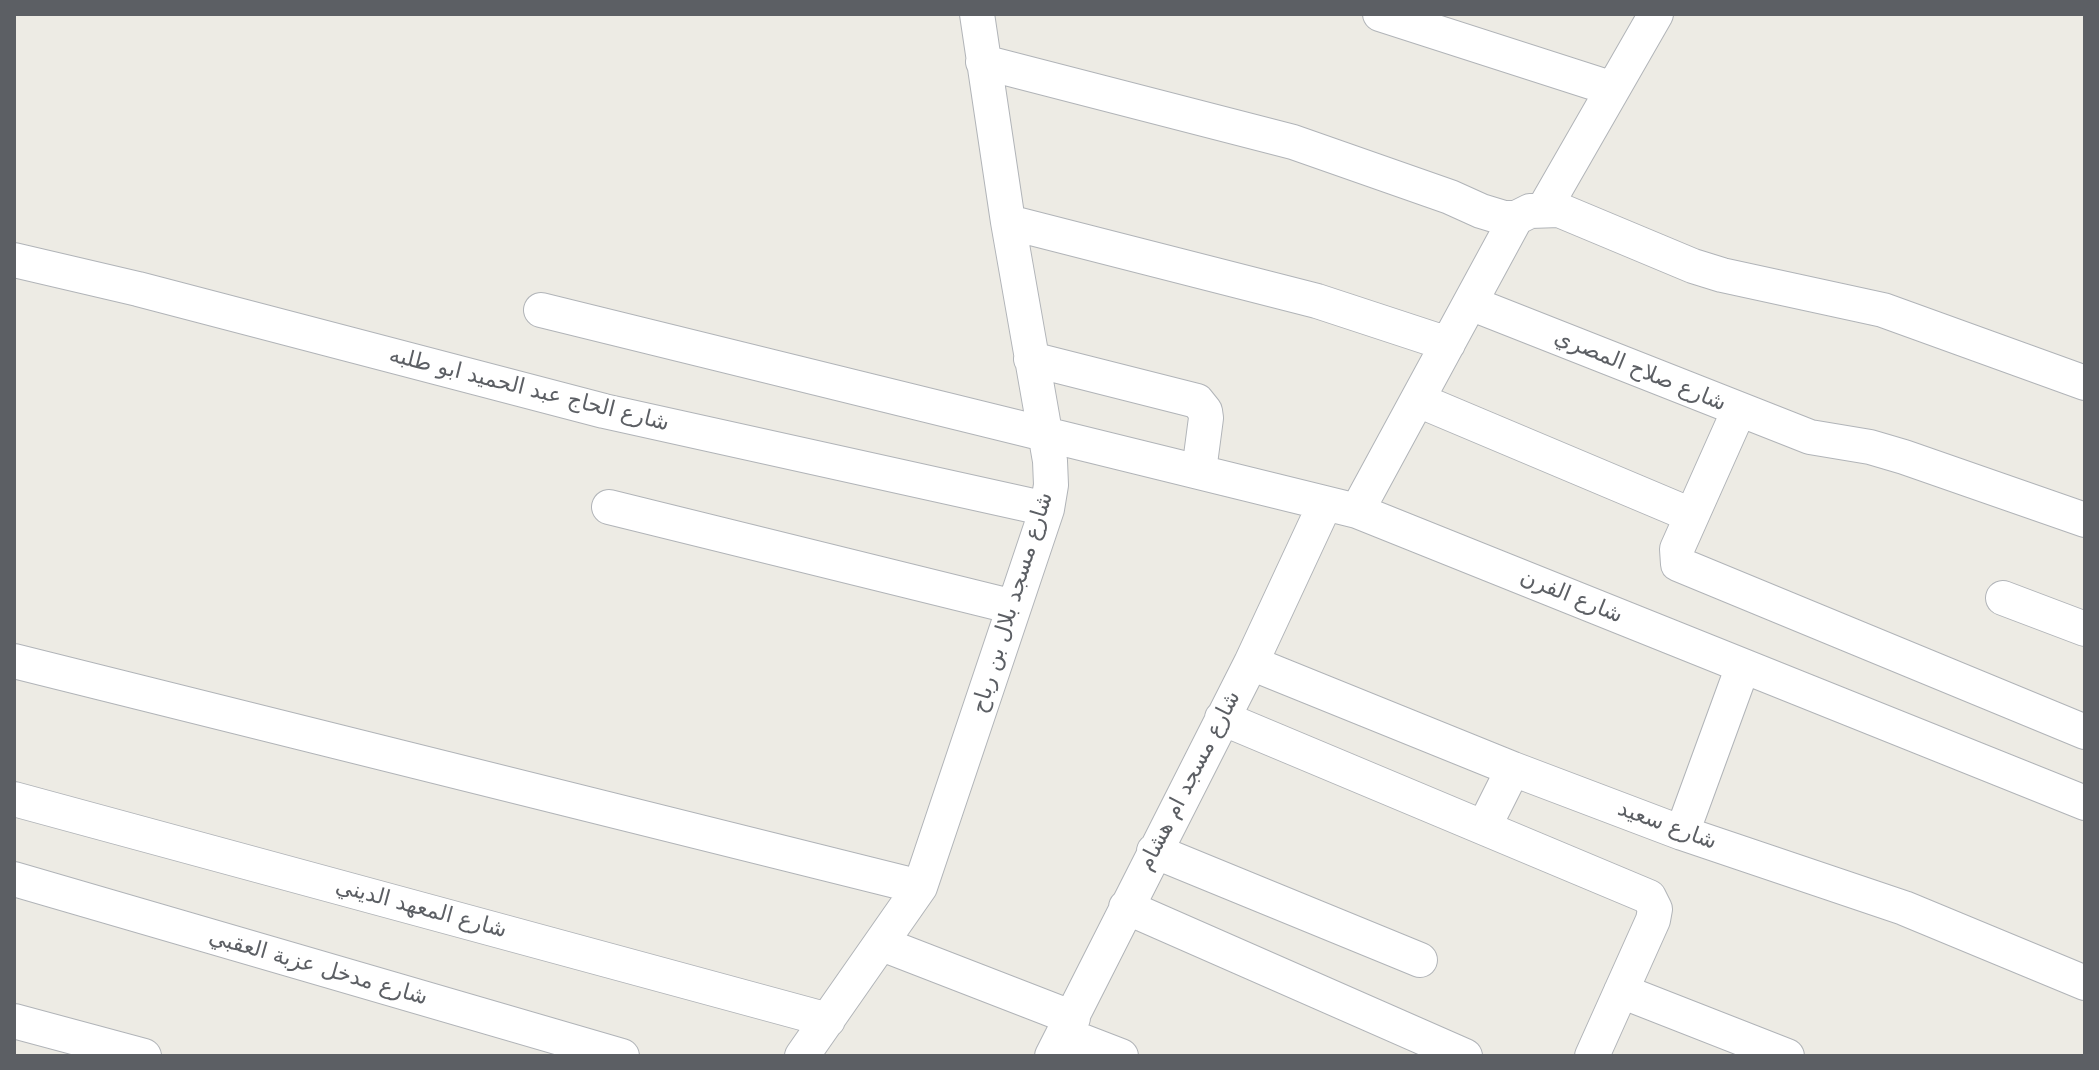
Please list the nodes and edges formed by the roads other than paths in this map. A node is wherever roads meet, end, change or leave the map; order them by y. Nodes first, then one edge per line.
1 (977, 14) edge
2 (1380, 14) edge
3 (1656, 14) edge
4 (983, 62) junction
5 (1613, 89) junction
6 (1530, 214) junction
7 (1008, 222) junction
8 (14, 260) edge
9 (1470, 303) junction
10 (541, 310) dead end
11 (1448, 344) junction
12 (1031, 359) junction
13 (2085, 383) edge
14 (1418, 400) junction
15 (1739, 410) junction
16 (1044, 432) junction
17 (1199, 471) junction
18 (609, 507) dead end
19 (1341, 507) junction
20 (1047, 509) junction
21 (1691, 515) junction
22 (2085, 520) edge
23 (2003, 598) dead end
24 (1014, 607) junction
25 (2085, 629) edge
26 (14, 661) edge
27 (1251, 663) junction
28 (1743, 666) junction
29 (1222, 718) junction
30 (2085, 732) edge
31 (1513, 769) junction
32 (14, 799) edge
33 (2085, 803) edge
34 (1484, 827) junction
35 (1682, 833) junction
36 (1154, 851) junction
37 (14, 879) edge
38 (920, 887) junction
39 (1126, 907) junction
40 (882, 944) junction
41 (1420, 960) dead end
42 (2085, 983) edge
43 (1621, 991) junction
44 (828, 1020) junction
45 (14, 1021) edge
46 (1063, 1036) edge
47 (144, 1056) edge
48 (622, 1056) edge
49 (802, 1056) edge
50 (1121, 1056) edge
51 (1465, 1056) edge
52 (1592, 1056) edge
53 (1787, 1056) edge

1 - 4 street, شارع مسجد بلال بن رباح
2 - 5 street
3 - 5 street, شارع مسجد ام هشام
4 - 6 street
4 - 7 street, شارع مسجد بلال بن رباح
5 - 6 street, شارع مسجد ام هشام
6 - 9 street, شارع مسجد ام هشام
6 - 13 street
7 - 11 street
7 - 12 street, شارع مسجد بلال بن رباح
8 - 20 street, شارع الحاج عبد الحميد ابو طلبه
9 - 11 street, شارع مسجد ام هشام
9 - 15 street, شارع صلاح المصري
10 - 16 street, شارع الفرن
11 - 14 street, شارع مسجد ام هشام
12 - 16 street, شارع مسجد بلال بن رباح
12 - 17 street
14 - 19 street, شارع مسجد ام هشام
14 - 21 street
15 - 21 street
15 - 22 street, شارع صلاح المصري
16 - 17 street, شارع الفرن
16 - 20 street, شارع مسجد بلال بن رباح
17 - 19 street, شارع الفرن
18 - 24 street
19 - 27 street, شارع مسجد ام هشام
19 - 28 street, شارع الفرن
20 - 24 street, شارع مسجد بلال بن رباح
21 - 30 street
23 - 25 street
24 - 38 street, شارع مسجد بلال بن رباح
26 - 38 street
27 - 29 street, شارع مسجد ام هشام
27 - 31 street, شارع سعيد
28 - 33 street, شارع الفرن
28 - 35 street
29 - 34 street
29 - 36 street, شارع مسجد ام هشام
31 - 34 street
31 - 35 street, شارع سعيد
32 - 44 street, شارع المعهد الديني
34 - 43 street
35 - 42 street, شارع سعيد
36 - 39 street, شارع مسجد ام هشام
36 - 41 street
37 - 48 street, شارع مدخل عزبة العقبي
38 - 40 street, شارع مسجد بلال بن رباح
39 - 46 street, شارع مسجد ام هشام
39 - 51 street
40 - 44 street, شارع مسجد بلال بن رباح
40 - 46 street
43 - 52 street
43 - 53 street
44 - 49 street, شارع مسجد بلال بن رباح
45 - 47 street
46 - 50 street

